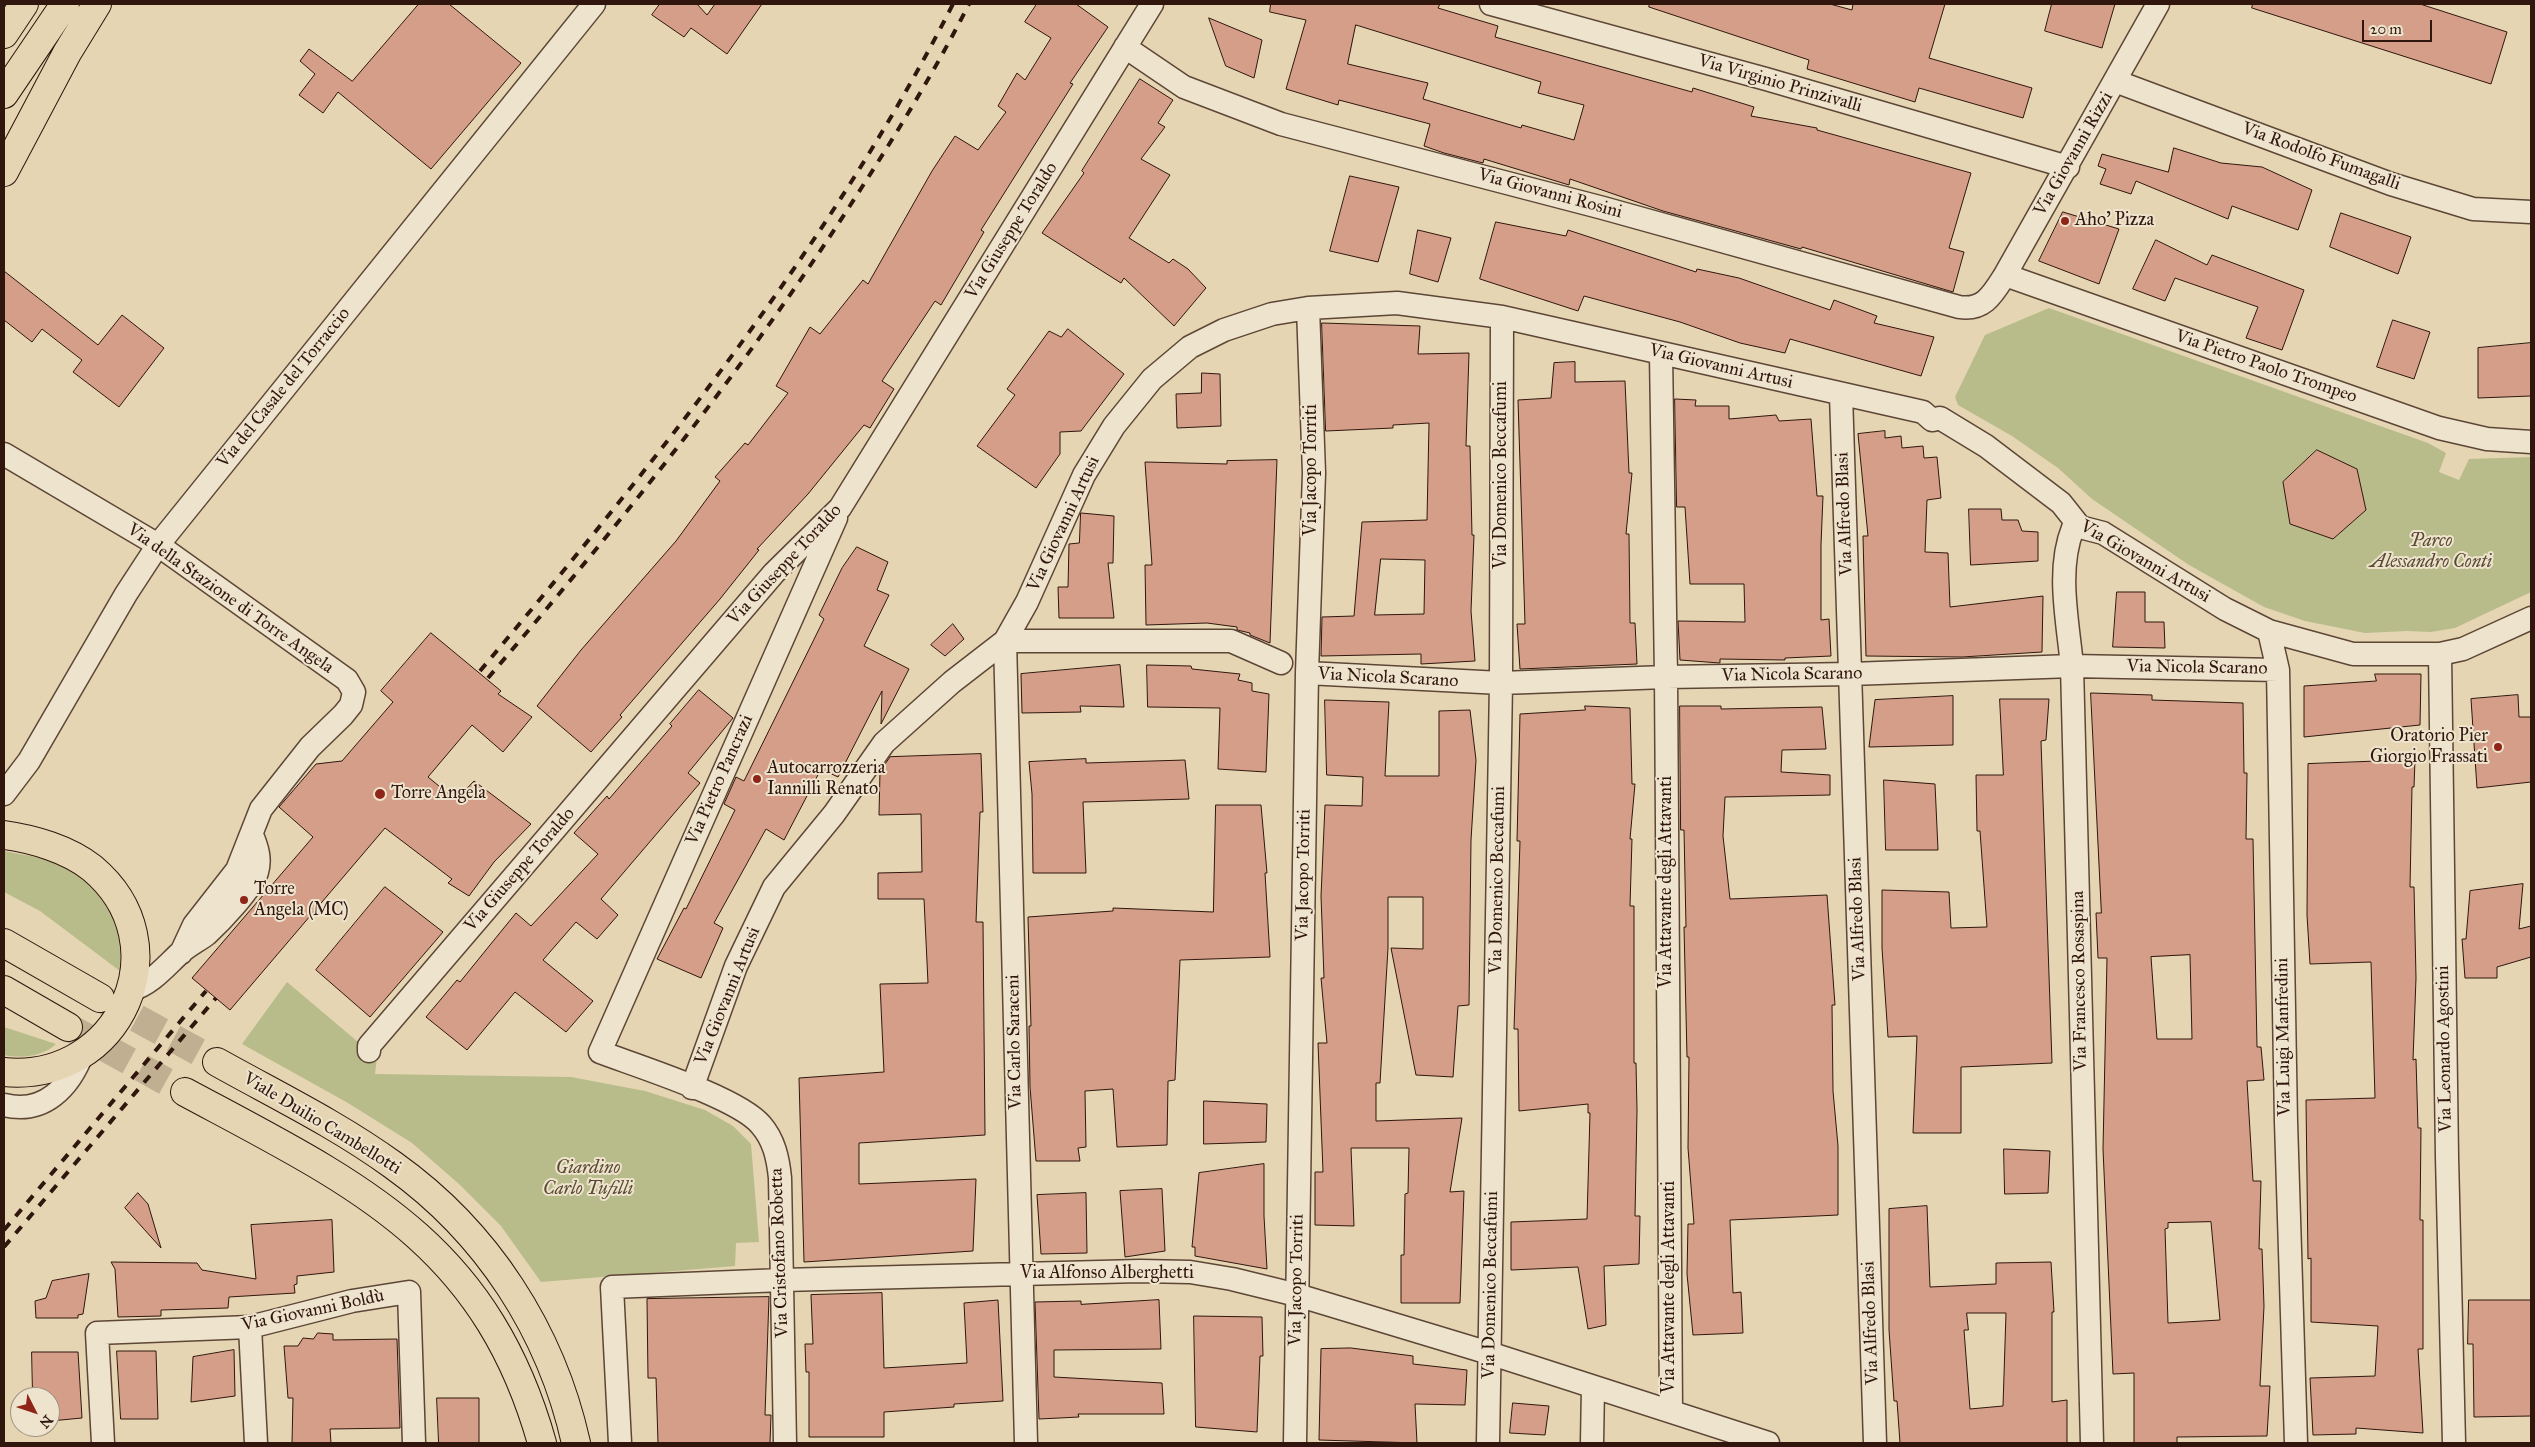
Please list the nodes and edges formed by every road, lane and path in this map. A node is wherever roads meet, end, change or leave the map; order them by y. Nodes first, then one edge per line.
1 (24, 4) edge
2 (65, 4) edge
3 (97, 4) edge
4 (594, 4) edge
5 (1152, 4) edge
6 (1491, 4) edge
7 (2158, 4) edge
8 (4, 34) edge
9 (1125, 47) junction
10 (67, 53) junction
11 (2116, 81) junction
12 (4, 94) edge
13 (4, 146) edge
14 (2068, 167) junction
15 (4, 172) edge
16 (2531, 212) edge
17 (2005, 275) junction
18 (1986, 301) joint
19 (1308, 308) junction
20 (1502, 317) junction
21 (1661, 354) junction
22 (1842, 394) junction
23 (2531, 442) edge
24 (4, 454) edge
25 (840, 508) junction
26 (2080, 528) junction
27 (158, 545) junction
28 (2531, 618) edge
29 (2269, 631) junction
30 (1006, 641) junction
31 (2440, 654) junction
32 (1281, 663) dead end
33 (2072, 666) junction
34 (2278, 670) junction
35 (1307, 673) junction
36 (1851, 674) junction
37 (1666, 676) junction
38 (1501, 683) junction
39 (4, 794) edge
40 (4, 835) edge
41 (252, 835) junction
42 (4, 943) edge
43 (181, 952) junction
44 (4, 990) edge
45 (131, 990) junction
46 (100, 998) tunnel mouth
47 (68, 1027) tunnel mouth
48 (370, 1051) dead end
49 (83, 1052) junction
50 (600, 1052) joint
51 (217, 1062) tunnel mouth
52 (4, 1072) edge
53 (692, 1088) junction
54 (185, 1092) tunnel mouth
55 (4, 1105) edge
56 (1021, 1273) junction
57 (782, 1280) junction
58 (1297, 1295) junction
59 (250, 1327) junction
60 (1489, 1353) junction
61 (1593, 1387) junction
62 (1671, 1411) junction
63 (103, 1443) edge
64 (256, 1443) edge
65 (414, 1443) edge
66 (542, 1443) edge
67 (576, 1443) edge
68 (620, 1443) edge
69 (785, 1443) edge
70 (1026, 1443) edge
71 (1296, 1443) edge
72 (1488, 1443) edge
73 (1592, 1443) edge
74 (1768, 1443) edge
75 (1875, 1443) edge
76 (2092, 1443) edge
77 (2296, 1443) edge
78 (2454, 1443) edge

1 - 8 main road
2 - 12 main road
3 - 10 main road
4 - 27 street, Via del Casale del Torraccio
5 - 9 street, Via Giuseppe Toraldo
6 - 14 street, Via Virginio Prinzivalli
7 - 11 street, Via Giovanni Rizzi
9 - 18 street, Via Giovanni Rosini
9 - 25 street, Via Giuseppe Toraldo
10 - 13 main road
10 - 15 main road
11 - 14 street, Via Giovanni Rizzi
11 - 16 street, Via Rodolfo Fumagalli
14 - 17 street, Via Giovanni Rizzi
17 - 18 street, Via Giovanni Rizzi
17 - 23 street, Via Pietro Paolo Trompeo
19 - 20 street, Via Giovanni Artusi
19 - 30 street, Via Giovanni Artusi
19 - 35 street, Via Jacopo Torriti
20 - 21 street, Via Giovanni Artusi
20 - 38 street, Via Domenico Beccafumi
21 - 22 street, Via Giovanni Artusi
21 - 37 street, Via Attavante degli Attavanti
22 - 26 street, Via Giovanni Artusi
22 - 36 street, Via Alfredo Blasi
24 - 27 street, Via della Stazione di Torre Angela
25 - 48 street, Via Giuseppe Toraldo
25 - 50 street, Via Pietro Pancrazi
26 - 29 street, Via Giovanni Artusi
26 - 33 street, Via Francesco Rosaspina
27 - 39 street, Via del Casale del Torraccio
27 - 41 street, Via della Stazione di Torre Angela
28 - 31 street, Via Giovanni Artusi
29 - 31 street, Via Giovanni Artusi
29 - 34 street, Via Luigi Manfredini
30 - 32 street
30 - 53 street, Via Giovanni Artusi
30 - 56 street, Via Carlo Saraceni
31 - 78 street, Via Leonardo Agostini
33 - 34 street, Via Nicola Scarano
33 - 36 street, Via Nicola Scarano
33 - 76 street, Via Francesco Rosaspina
34 - 77 street, Via Luigi Manfredini
35 - 38 street, Via Nicola Scarano
35 - 58 street, Via Jacopo Torriti
36 - 37 street, Via Nicola Scarano
36 - 75 street, Via Alfredo Blasi
37 - 38 street, Via Nicola Scarano
37 - 62 street, Via Attavante degli Attavanti
38 - 60 street, Via Domenico Beccafumi
40 - 45 main road
41 - 43 street
41 - 43 street
42 - 46 main road
43 - 45 street
44 - 47 main road
45 - 49 main road
49 - 52 main road
49 - 55 street
50 - 53 street, Via Cristofano Robetta
51 - 67 main road, Viale Duilio Cambellotti
53 - 57 street, Via Cristofano Robetta
54 - 66 main road, Viale Duilio Cambellotti
56 - 57 street, Via Alfonso Alberghetti
56 - 58 street, Via Alfonso Alberghetti
56 - 70 street, Via Carlo Saraceni
57 - 68 street
57 - 69 street, Via Cristofano Robetta
58 - 60 street, Via Alfonso Alberghetti
58 - 71 street, Via Jacopo Torriti
59 - 63 street, Via Giovanni Boldù
59 - 64 street
59 - 65 street, Via Giovanni Boldù
60 - 61 street, Via Alfonso Alberghetti
60 - 72 street, Via Domenico Beccafumi
61 - 62 street, Via Alfonso Alberghetti
61 - 73 street
62 - 74 street, Via Alfonso Alberghetti

